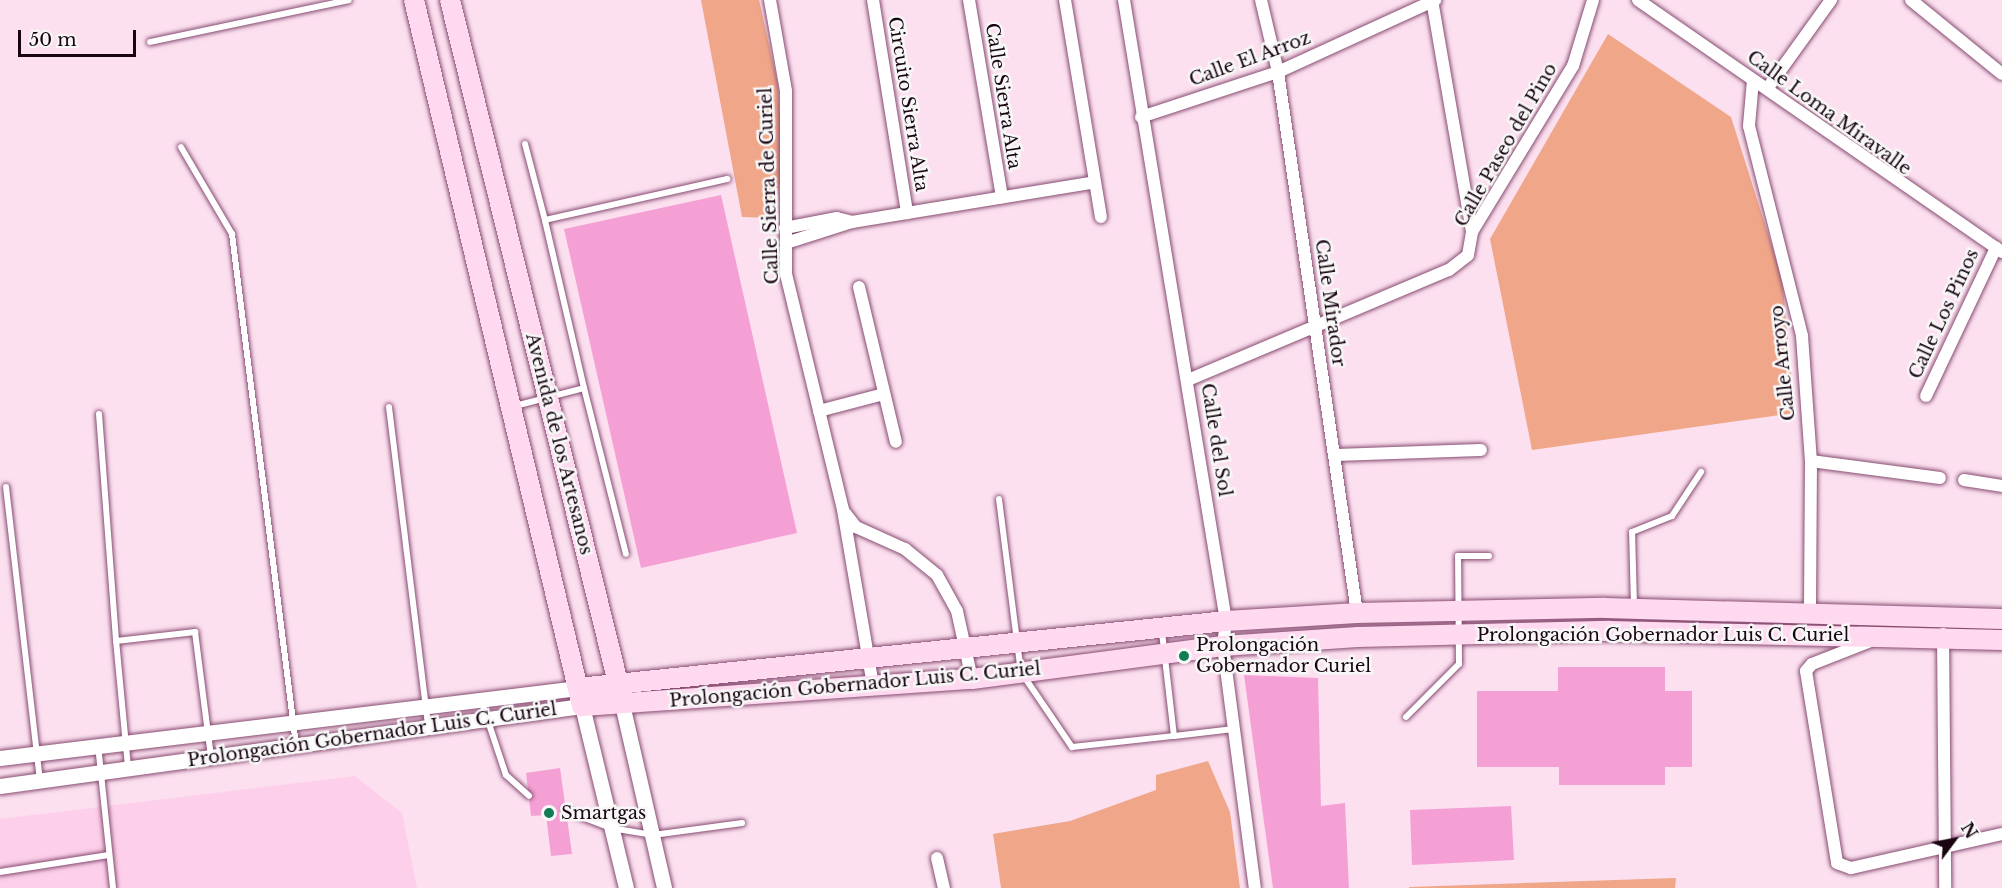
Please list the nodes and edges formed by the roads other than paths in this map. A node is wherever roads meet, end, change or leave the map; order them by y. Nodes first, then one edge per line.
1 (349, 0) edge
2 (414, 0) edge
3 (450, 0) edge
4 (770, 0) edge
5 (873, 0) edge
6 (969, 0) edge
7 (1065, 0) edge
8 (1124, 0) edge
9 (1261, 0) edge
10 (1593, 0) edge
11 (1638, 0) edge
12 (1831, 0) edge
13 (1911, 0) edge
14 (1433, 1) edge
15 (150, 42) dead end
16 (1278, 72) junction
17 (2002, 73) edge
18 (1753, 80) junction
19 (1767, 89) junction
20 (1141, 117) junction
21 (525, 144) dead end
22 (181, 147) dead end
23 (727, 179) dead end
24 (1095, 182) junction
25 (1002, 197) junction
26 (907, 213) junction
27 (1101, 217) dead end
28 (545, 220) junction
29 (852, 222) junction
30 (785, 228) junction
31 (1472, 232) junction
32 (786, 243) junction
33 (1999, 250) edge
34 (859, 287) dead end
35 (1314, 327) junction
36 (1188, 380) junction
37 (584, 388) junction
38 (884, 394) junction
39 (1926, 396) dead end
40 (548, 398) junction
41 (389, 407) dead end
42 (511, 407) junction
43 (819, 411) junction
44 (99, 414) dead end
45 (896, 442) dead end
46 (1481, 450) dead end
47 (1335, 455) junction
48 (1810, 461) junction
49 (1701, 472) dead end
50 (1940, 478) dead end
51 (1964, 480) dead end
52 (2002, 486) edge
53 (6, 487) dead end
54 (999, 499) dead end
55 (843, 510) junction
56 (626, 554) dead end
57 (1489, 556) dead end
58 (1634, 608) junction
59 (1456, 611) junction
60 (1357, 613) junction
61 (1810, 613) junction
62 (2002, 619) edge
63 (1226, 621) junction
64 (1161, 628) junction
65 (1943, 628) junction
66 (1460, 634) junction
67 (1882, 637) junction
68 (2002, 640) edge
69 (116, 641) junction
70 (1018, 644) junction
71 (1223, 646) junction
72 (969, 650) junction
73 (1165, 654) junction
74 (869, 658) junction
75 (1021, 672) junction
76 (972, 679) junction
77 (618, 684) junction
78 (873, 686) junction
79 (580, 697) junction
80 (481, 699) junction
81 (622, 704) junction
82 (426, 706) junction
83 (1406, 717) dead end
84 (485, 719) junction
85 (292, 721) junction
86 (428, 727) junction
87 (1234, 729) junction
88 (207, 731) junction
89 (1174, 736) junction
90 (126, 741) junction
91 (98, 745) junction
92 (296, 746) junction
93 (35, 753) junction
94 (211, 758) junction
95 (0, 759) edge
96 (128, 769) junction
97 (101, 773) junction
98 (40, 780) junction
99 (0, 786) edge
100 (529, 796) dead end
101 (566, 811) dead end
102 (742, 823) dead end
103 (611, 828) junction
104 (2002, 834) edge
105 (653, 835) junction
106 (1944, 848) junction
107 (109, 855) junction
108 (937, 858) dead end
109 (0, 872) edge
110 (113, 888) edge
111 (626, 888) edge
112 (664, 888) edge
113 (944, 888) edge
114 (1255, 888) edge
115 (1945, 888) edge

1 - 15 lane
2 - 42 main road, Avenida de los Artesanos
3 - 40 main road, Avenida de los Artesanos
4 - 30 street, Calle Sierra de Curiel
5 - 26 street, Circuito Sierra Alta
6 - 25 street, Calle Sierra Alta
7 - 24 street
8 - 20 street, Calle del Sol
9 - 16 street, Calle Mirador
10 - 31 street, Calle Paseo del Pino
11 - 18 street, Calle Loma Miravalle
12 - 19 street
13 - 17 street
14 - 16 street, Calle El Arroz
14 - 31 street
16 - 20 street, Calle El Arroz
16 - 35 street, Calle Mirador
18 - 19 street, Calle Loma Miravalle
18 - 48 street, Calle Arroyo
19 - 33 street, Calle Loma Miravalle
20 - 36 street, Calle del Sol
21 - 28 lane
22 - 85 lane
23 - 28 lane
24 - 25 street, Circuito Sierra Alta
24 - 27 street
25 - 26 street, Circuito Sierra Alta
26 - 29 street, Circuito Sierra Alta
28 - 37 lane
29 - 30 street, Circuito Sierra Alta
29 - 32 street, Circuito Sierra Alta
30 - 32 street, Calle Sierra de Curiel
31 - 35 street, Calle Paseo del Pino
32 - 43 street, Calle Sierra de Curiel
33 - 39 street, Calle Los Pinos
34 - 38 street
35 - 36 street, Calle Paseo del Pino
35 - 47 street, Calle Mirador
36 - 63 street, Calle del Sol
37 - 40 lane
37 - 56 lane
38 - 43 street
38 - 45 street
40 - 42 lane
40 - 77 main road, Avenida de los Artesanos
41 - 82 lane
42 - 79 main road, Avenida de los Artesanos
43 - 55 street, Calle Sierra de Curiel
44 - 69 lane
46 - 47 street
47 - 60 street, Calle Mirador
48 - 50 street
48 - 61 street, Calle Arroyo
49 - 58 lane
51 - 52 street
53 - 93 lane
54 - 70 lane
55 - 72 street
55 - 74 street, Calle Sierra de Curiel
57 - 59 lane
58 - 59 main road, Prolongación Gobernador Luis C. Curiel
58 - 61 main road, Prolongación Gobernador Luis C. Curiel
59 - 60 main road, Prolongación Gobernador Luis C. Curiel
59 - 66 lane
60 - 63 main road, Prolongación Gobernador Luis C. Curiel
61 - 65 main road, Prolongación Gobernador Luis C. Curiel
62 - 65 main road, Prolongación Gobernador Luis C. Curiel
63 - 64 main road, Prolongación Gobernador Luis C. Curiel
63 - 71 street, Calle del Sol
64 - 70 main road, Prolongación Gobernador Luis C. Curiel
64 - 73 lane
65 - 67 main road, Prolongación Gobernador Luis C. Curiel
65 - 68 main road, Prolongación Gobernador Luis C. Curiel
65 - 106 street
66 - 67 main road, Prolongación Gobernador Luis C. Curiel
66 - 71 main road, Prolongación Gobernador Luis C. Curiel
66 - 83 lane
67 - 106 street
69 - 88 lane
69 - 90 lane
70 - 72 main road, Prolongación Gobernador Luis C. Curiel
70 - 75 lane
71 - 73 main road, Prolongación Gobernador Luis C. Curiel
71 - 87 street, Calle del Sol
72 - 74 main road, Prolongación Gobernador Luis C. Curiel
72 - 76 street
73 - 75 main road, Prolongación Gobernador Luis C. Curiel
73 - 89 lane
74 - 77 main road, Prolongación Gobernador Luis C. Curiel
74 - 78 street, Calle Sierra de Curiel
75 - 76 main road, Prolongación Gobernador Luis C. Curiel
75 - 89 lane
76 - 78 main road, Prolongación Gobernador Luis C. Curiel
77 - 79 main road, Prolongación Gobernador Luis C. Curiel
77 - 81 main road, Avenida de los Artesanos
78 - 81 main road, Prolongación Gobernador Luis C. Curiel
79 - 80 street, Prolongación Gobernador Luis C. Curiel
79 - 81 main road, Prolongación Gobernador Luis C. Curiel
79 - 84 street, Prolongación Gobernador Luis C. Curiel
79 - 103 street, Avenida de los Artesanos
80 - 82 street, Prolongación Gobernador Luis C. Curiel
80 - 84 lane
81 - 105 street, Avenida de los Artesanos
82 - 85 street, Prolongación Gobernador Luis C. Curiel
82 - 86 lane
84 - 86 street, Prolongación Gobernador Luis C. Curiel
84 - 100 lane
85 - 88 street, Prolongación Gobernador Luis C. Curiel
85 - 92 lane
86 - 92 street, Prolongación Gobernador Luis C. Curiel
87 - 89 lane
87 - 114 street, Calle del Sol
88 - 90 street, Prolongación Gobernador Luis C. Curiel
88 - 94 lane
90 - 91 street, Prolongación Gobernador Luis C. Curiel
90 - 96 lane
91 - 93 street, Prolongación Gobernador Luis C. Curiel
91 - 97 lane
92 - 94 street, Prolongación Gobernador Luis C. Curiel
93 - 95 street, Prolongación Gobernador Luis C. Curiel
93 - 98 lane
94 - 96 street, Prolongación Gobernador Luis C. Curiel
96 - 97 street, Prolongación Gobernador Luis C. Curiel
97 - 98 street, Prolongación Gobernador Luis C. Curiel
97 - 107 lane
98 - 99 street, Prolongación Gobernador Luis C. Curiel
101 - 103 lane
102 - 105 lane
103 - 105 lane
103 - 111 street, Avenida de los Artesanos
104 - 106 street
105 - 112 street, Avenida de los Artesanos
106 - 115 street
107 - 109 lane
107 - 110 lane
108 - 113 street

